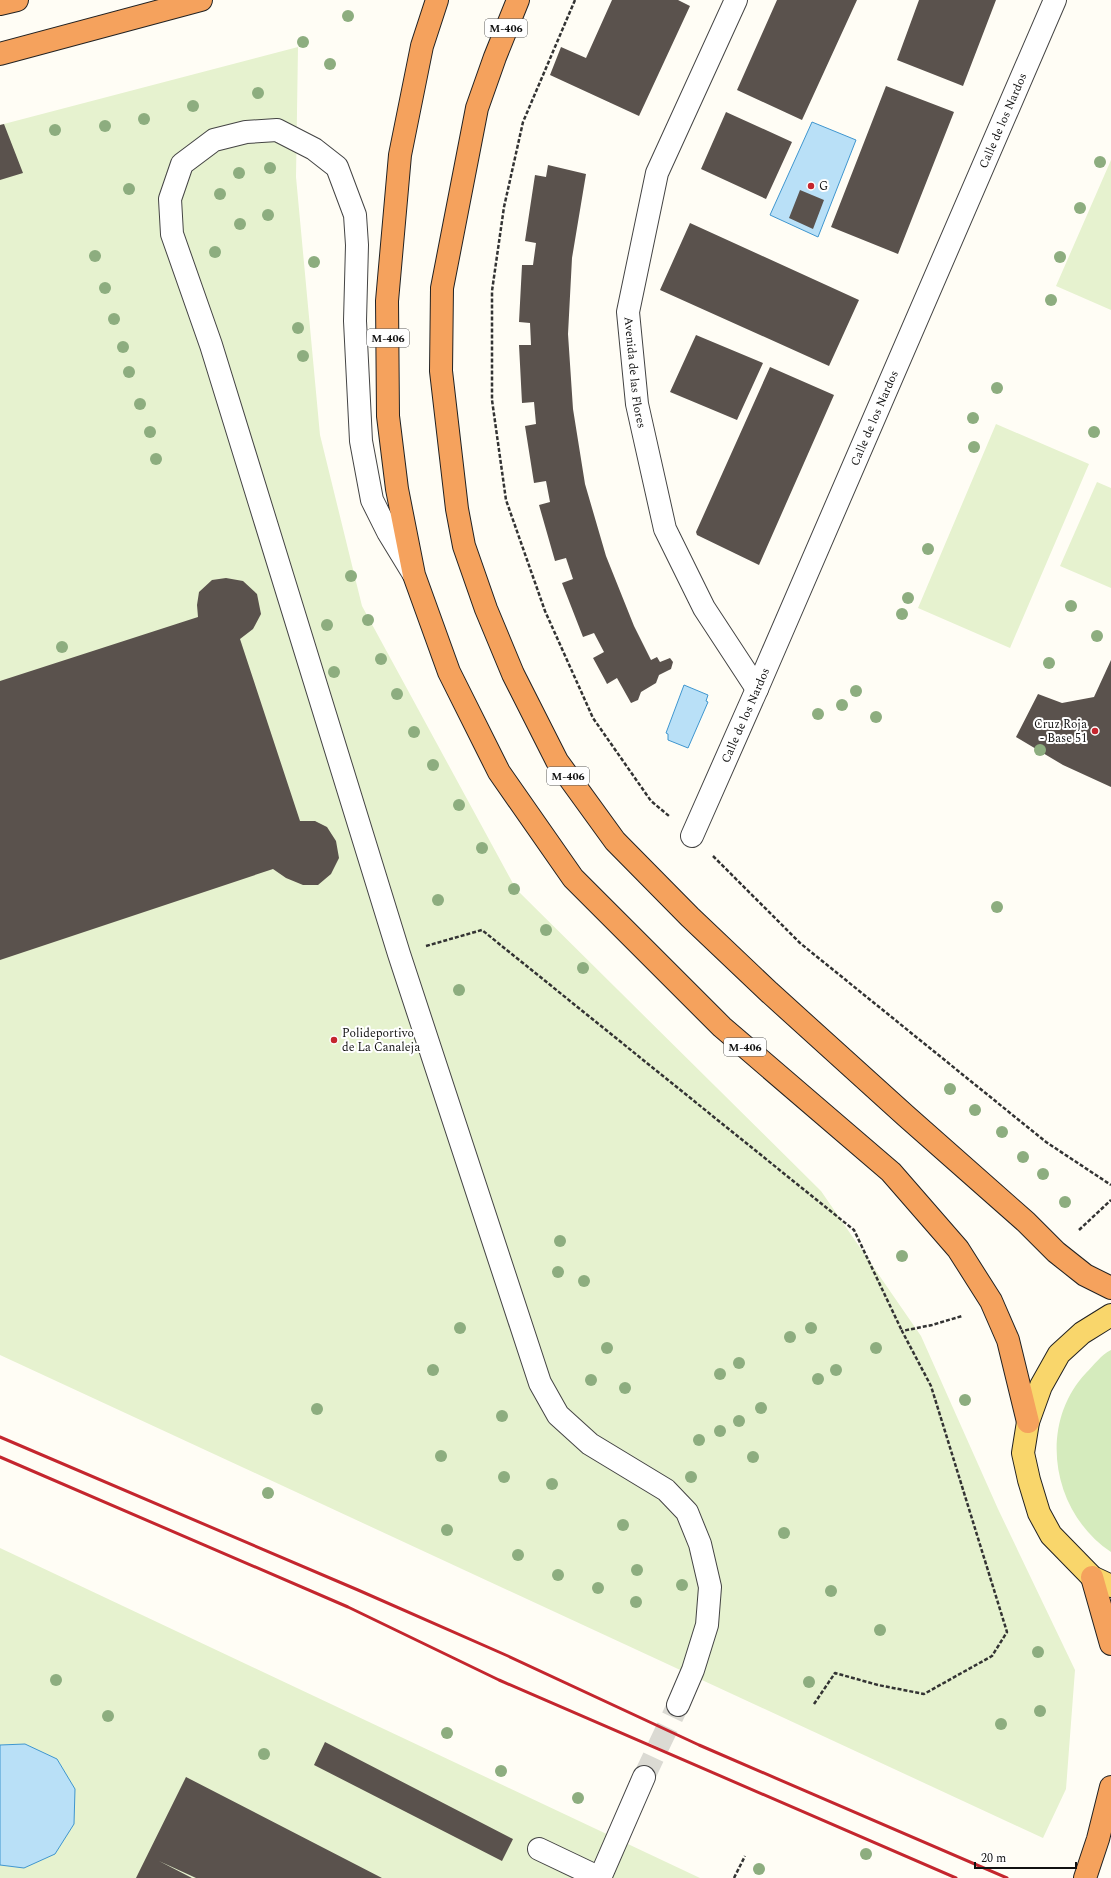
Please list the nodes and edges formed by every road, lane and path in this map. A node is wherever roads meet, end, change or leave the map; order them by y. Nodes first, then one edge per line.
1 (18, 0) edge
2 (201, 0) edge
3 (437, 0) edge
4 (518, 0) edge
5 (575, 0) edge
6 (736, 0) edge
7 (1055, 0) edge
8 (0, 4) edge
9 (0, 54) edge
10 (414, 575) junction
11 (757, 689) junction
12 (692, 836) junction
13 (399, 954) junction
14 (1111, 1185) edge
15 (1111, 1200) edge
16 (1079, 1230) dead end
17 (1111, 1288) edge
18 (1111, 1315) edge
19 (962, 1316) dead end
20 (902, 1331) junction
21 (1028, 1422) junction
22 (1101, 1582) edge
23 (1111, 1644) edge
24 (814, 1704) dead end
25 (678, 1706) tunnel mouth
26 (644, 1777) tunnel mouth
27 (1111, 1787) edge
28 (539, 1849) dead end
29 (745, 1856) dead end
30 (600, 1878) edge
31 (734, 1878) edge
32 (1085, 1878) edge

1 - 8 highway
2 - 9 highway
3 - 10 highway, M-406
4 - 17 highway, M-406
5 - 12 path
6 - 11 street, Avenida de las Flores
7 - 11 street, Calle de los Nardos
10 - 13 street
10 - 21 highway, M-406
11 - 12 street, Calle de los Nardos
12 - 14 path
13 - 20 path
13 - 25 street
15 - 16 path
18 - 21 main road
19 - 20 path
20 - 24 path
21 - 22 main road
22 - 23 highway
26 - 30 street
27 - 32 highway
28 - 30 street
29 - 31 path

